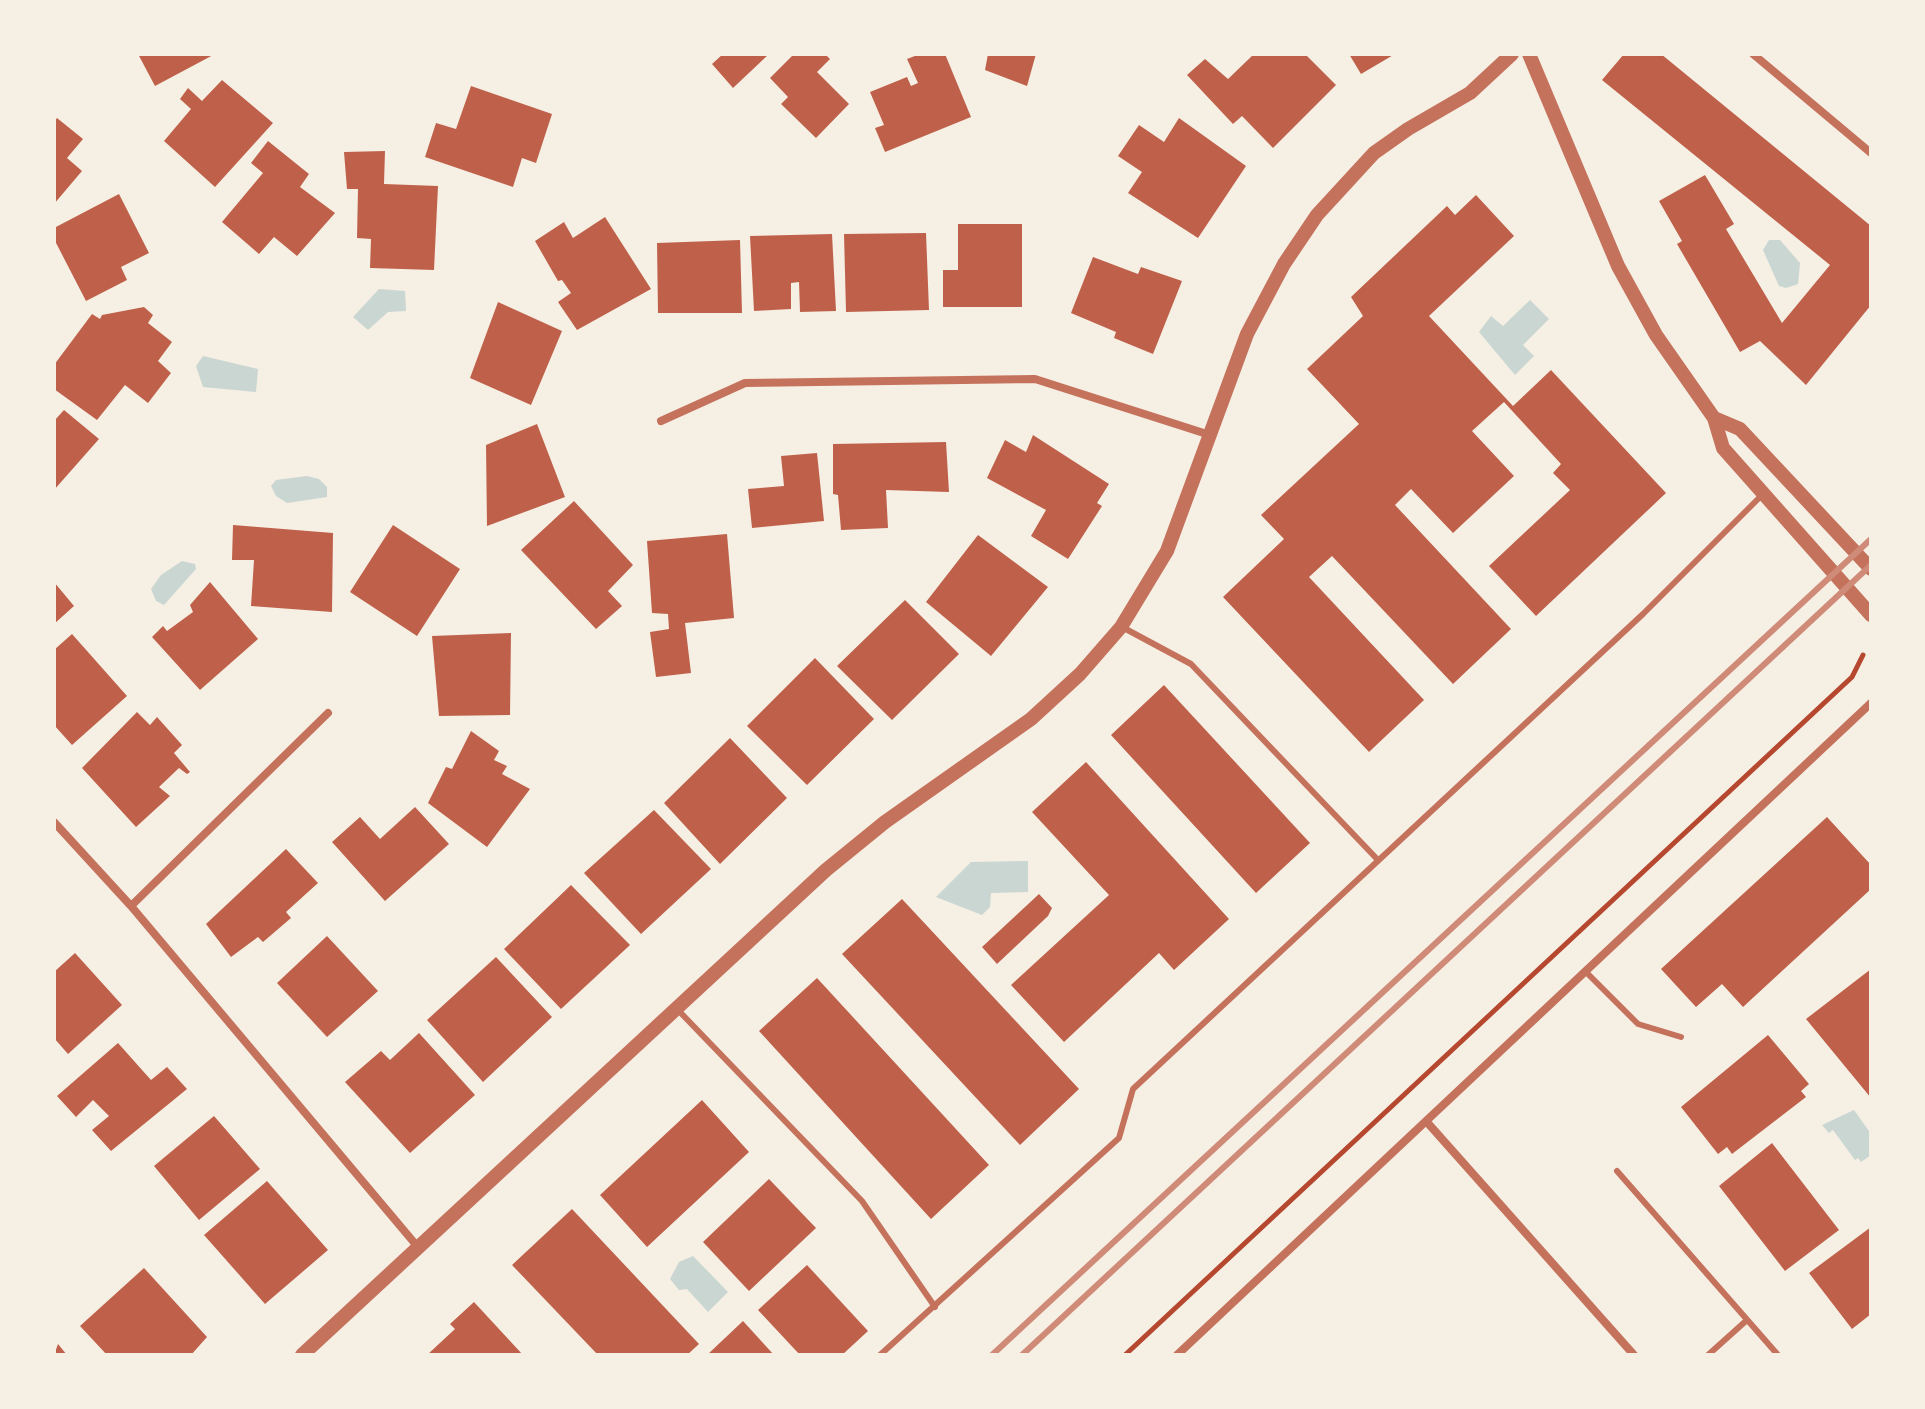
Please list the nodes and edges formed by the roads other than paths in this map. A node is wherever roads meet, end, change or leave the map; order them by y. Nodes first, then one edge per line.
1 (1512, 54) edge
2 (1529, 54) edge
3 (1753, 54) edge
4 (1871, 153) edge
5 (1714, 418) junction
6 (661, 421) dead end
7 (1211, 435) junction
8 (1762, 495) junction
9 (1871, 569) edge
10 (1871, 615) edge
11 (1121, 627) junction
12 (1871, 703) edge
13 (328, 713) dead end
14 (54, 822) edge
15 (1377, 859) junction
16 (131, 906) junction
17 (1585, 971) junction
18 (678, 1010) junction
19 (1681, 1037) dead end
20 (1426, 1121) junction
21 (1617, 1171) dead end
22 (417, 1246) junction
23 (935, 1307) junction
24 (1747, 1320) junction
25 (302, 1355) edge
26 (880, 1355) edge
27 (1177, 1355) edge
28 (1634, 1355) edge
29 (1708, 1355) edge
30 (1778, 1355) edge

1 - 7 street
2 - 5 street
3 - 4 street
5 - 8 street
5 - 9 street
6 - 7 street
7 - 11 street
8 - 10 street
8 - 15 lane
11 - 15 lane
11 - 18 street
12 - 17 street
13 - 16 street
14 - 16 street
15 - 23 lane
16 - 22 street
17 - 19 lane
17 - 20 street
18 - 22 street
18 - 23 lane
20 - 27 street
20 - 28 street
21 - 24 lane
22 - 25 street
23 - 26 lane
24 - 29 lane
24 - 30 lane

